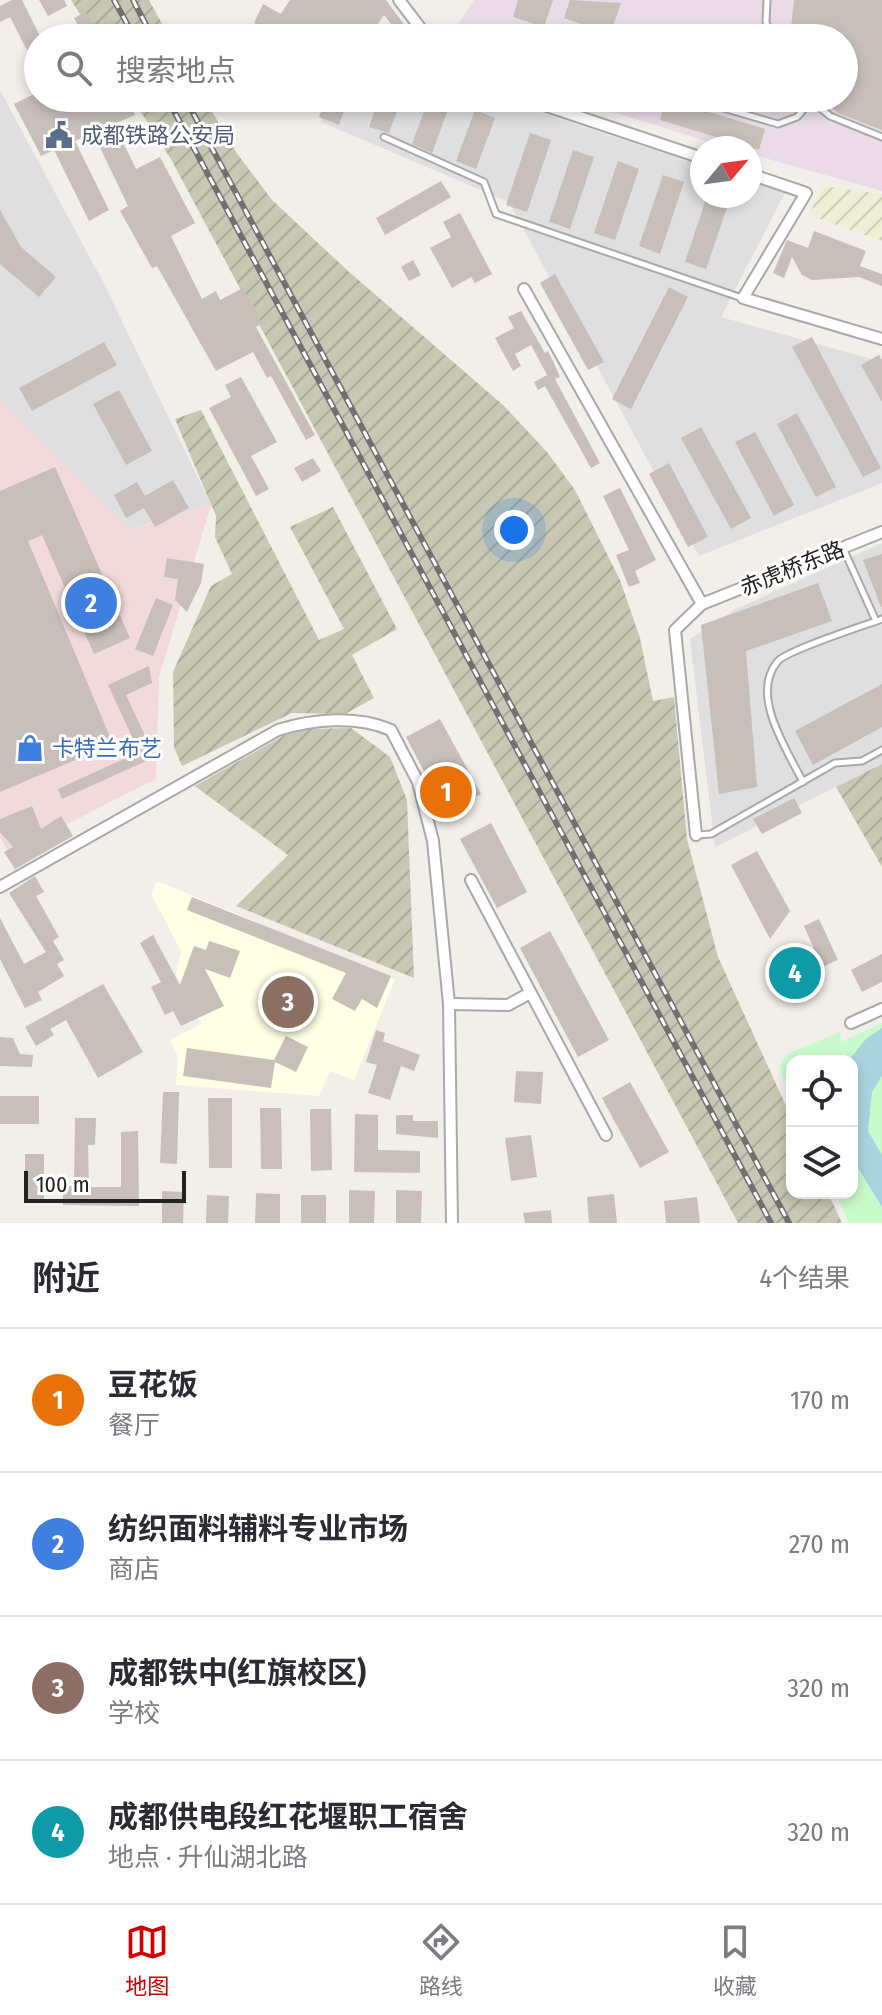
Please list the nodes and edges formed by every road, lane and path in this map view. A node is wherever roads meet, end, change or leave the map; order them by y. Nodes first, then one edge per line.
1 (399, 0) edge
2 (767, 0) edge
3 (417, 24) edge
4 (770, 24) edge
5 (565, 112) edge
6 (737, 112) edge
7 (801, 112) edge
8 (825, 112) edge
9 (384, 137) dead end
10 (882, 137) edge
11 (690, 154) edge
12 (762, 178) edge
13 (524, 289) dead end
14 (743, 298) junction
15 (882, 339) edge
16 (882, 532) edge
17 (843, 548) junction
18 (702, 604) junction
19 (879, 620) edge
20 (882, 750) edge
21 (803, 782) junction
22 (696, 835) joint
23 (471, 880) dead end
24 (0, 887) edge
25 (530, 993) junction
26 (449, 1004) junction
27 (882, 1009) edge
28 (851, 1023) dead end
29 (606, 1135) dead end
30 (452, 1223) edge

1 - 3 street
2 - 4 lane
5 - 11 street
6 - 7 lane
8 - 10 lane
9 - 14 lane
12 - 14 street
13 - 18 street
14 - 15 street
16 - 17 street, 赤虎桥东路
17 - 18 street, 赤虎桥东路
17 - 19 lane
18 - 22 street
19 - 21 lane
20 - 21 lane
21 - 22 lane
23 - 25 street
24 - 26 street
25 - 26 street
25 - 29 street
26 - 30 street
27 - 28 street

